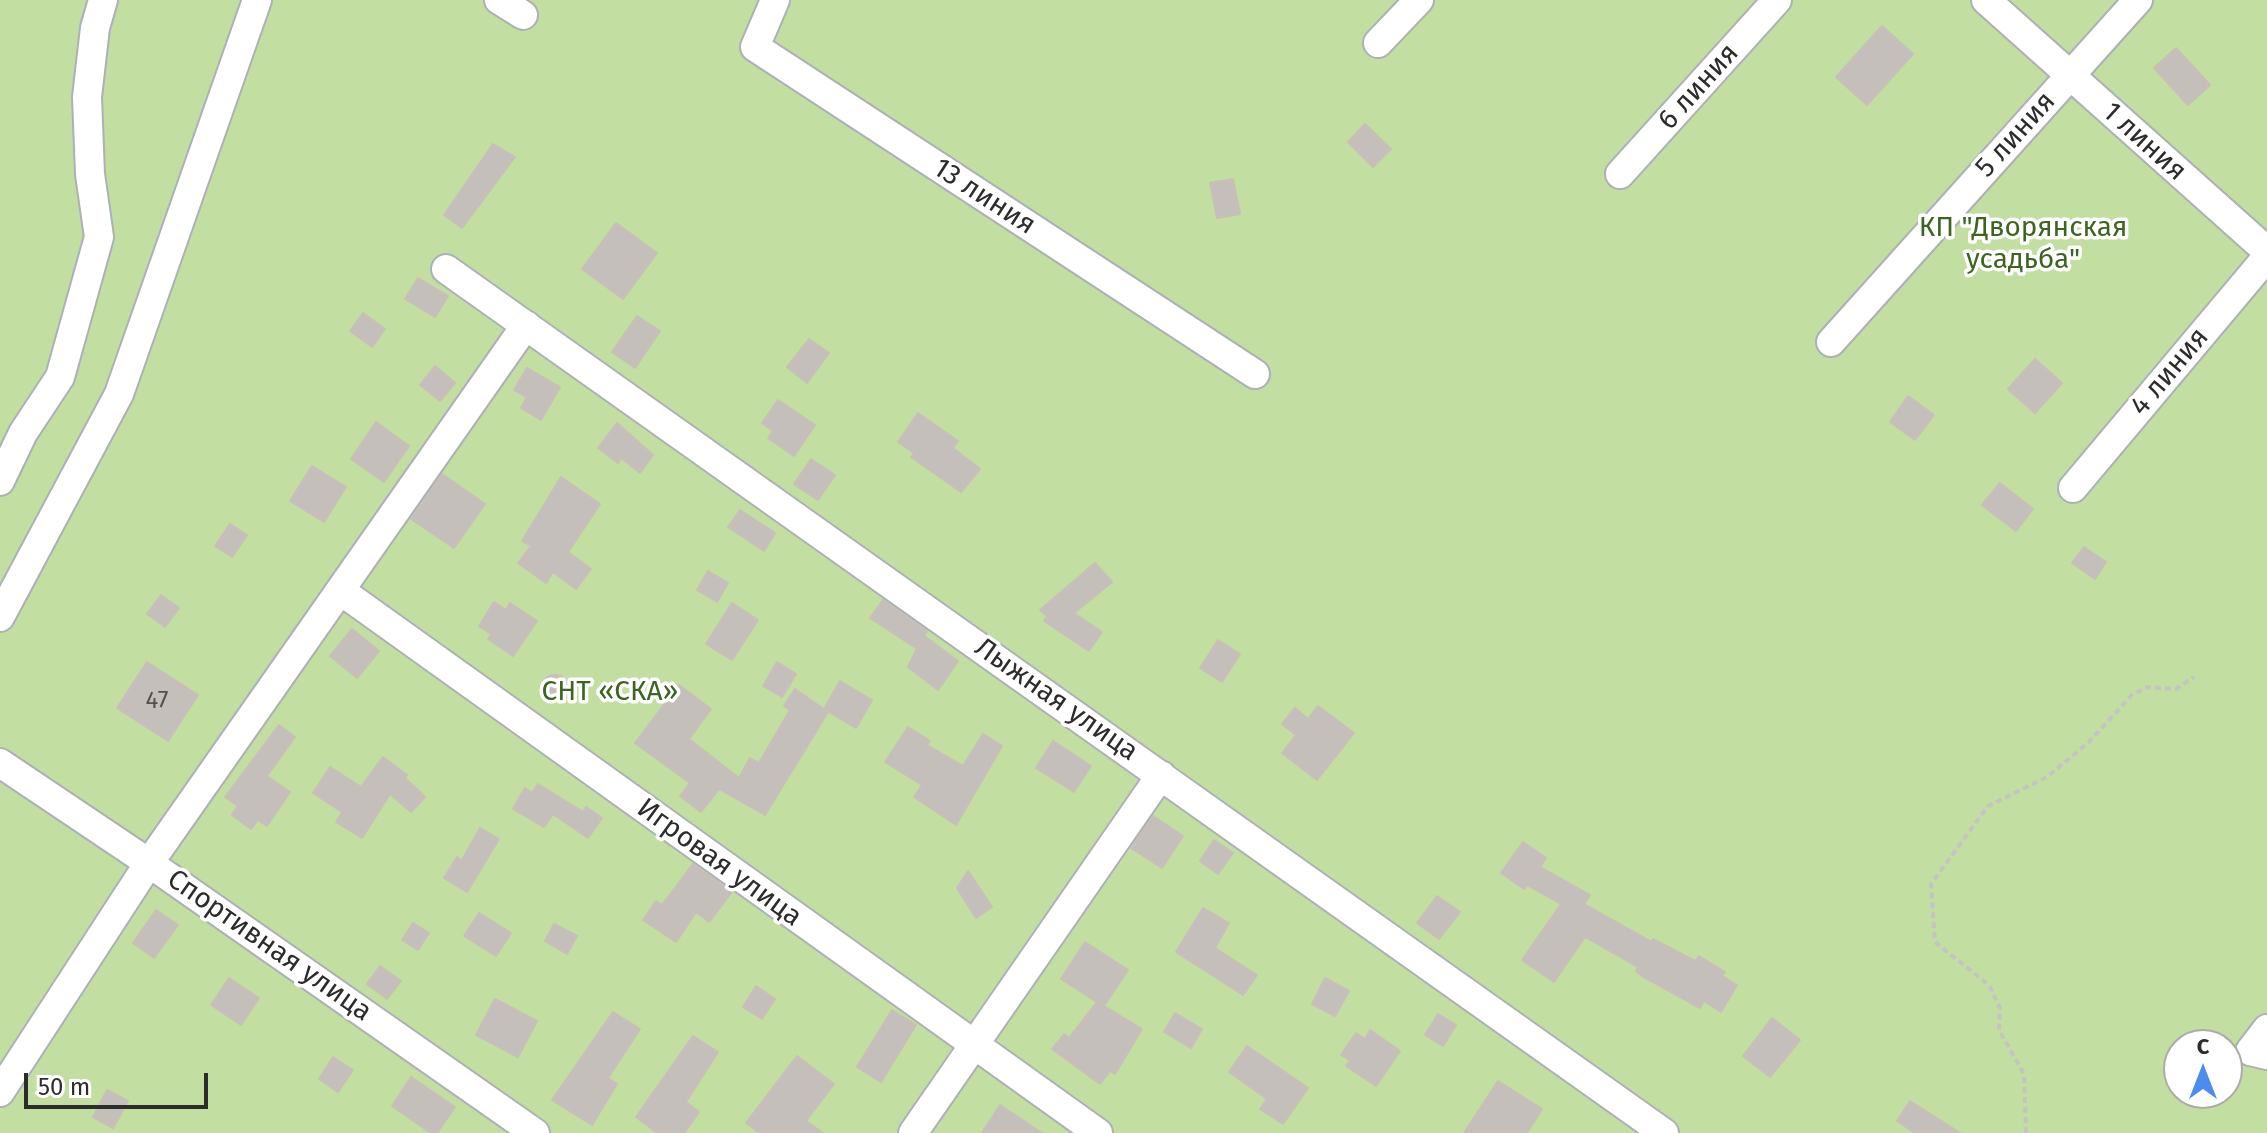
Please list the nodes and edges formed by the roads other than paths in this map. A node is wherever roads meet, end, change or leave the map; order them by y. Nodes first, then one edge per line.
1 (103, 0) edge
2 (257, 0) edge
3 (499, 0) edge
4 (775, 0) edge
5 (1419, 0) edge
6 (1777, 0) edge
7 (1986, 0) edge
8 (2138, 0) edge
9 (523, 15) dead end
10 (1378, 43) dead end
11 (2070, 75) junction
12 (1620, 174) dead end
13 (2267, 254) edge
14 (446, 269) dead end
15 (526, 325) junction
16 (1831, 342) dead end
17 (1255, 374) dead end
18 (0, 481) edge
19 (2073, 488) dead end
20 (341, 591) junction
21 (0, 617) edge
22 (0, 763) edge
23 (1161, 775) junction
24 (149, 863) junction
25 (2267, 1029) edge
26 (972, 1045) junction
27 (2267, 1055) edge
28 (0, 1092) edge
29 (535, 1133) edge
30 (913, 1133) edge
31 (1098, 1133) edge
32 (1664, 1133) edge

1 - 18 street
2 - 21 street
3 - 9 street
4 - 17 street, 13 линия
5 - 10 street
6 - 12 street, 6 линия
7 - 11 street, 1 линия
8 - 11 street, 5 линия
11 - 13 street, 1 линия
11 - 16 street, 5 линия
13 - 19 street, 4 линия
14 - 15 street, Лыжная улица
15 - 20 street
15 - 23 street, Лыжная улица
20 - 24 street
20 - 26 street, Игровая улица
22 - 24 street, Спортивная улица
23 - 26 street
23 - 32 street, Лыжная улица
24 - 28 street
24 - 29 street, Спортивная улица
25 - 27 street
26 - 30 street
26 - 31 street, Игровая улица

